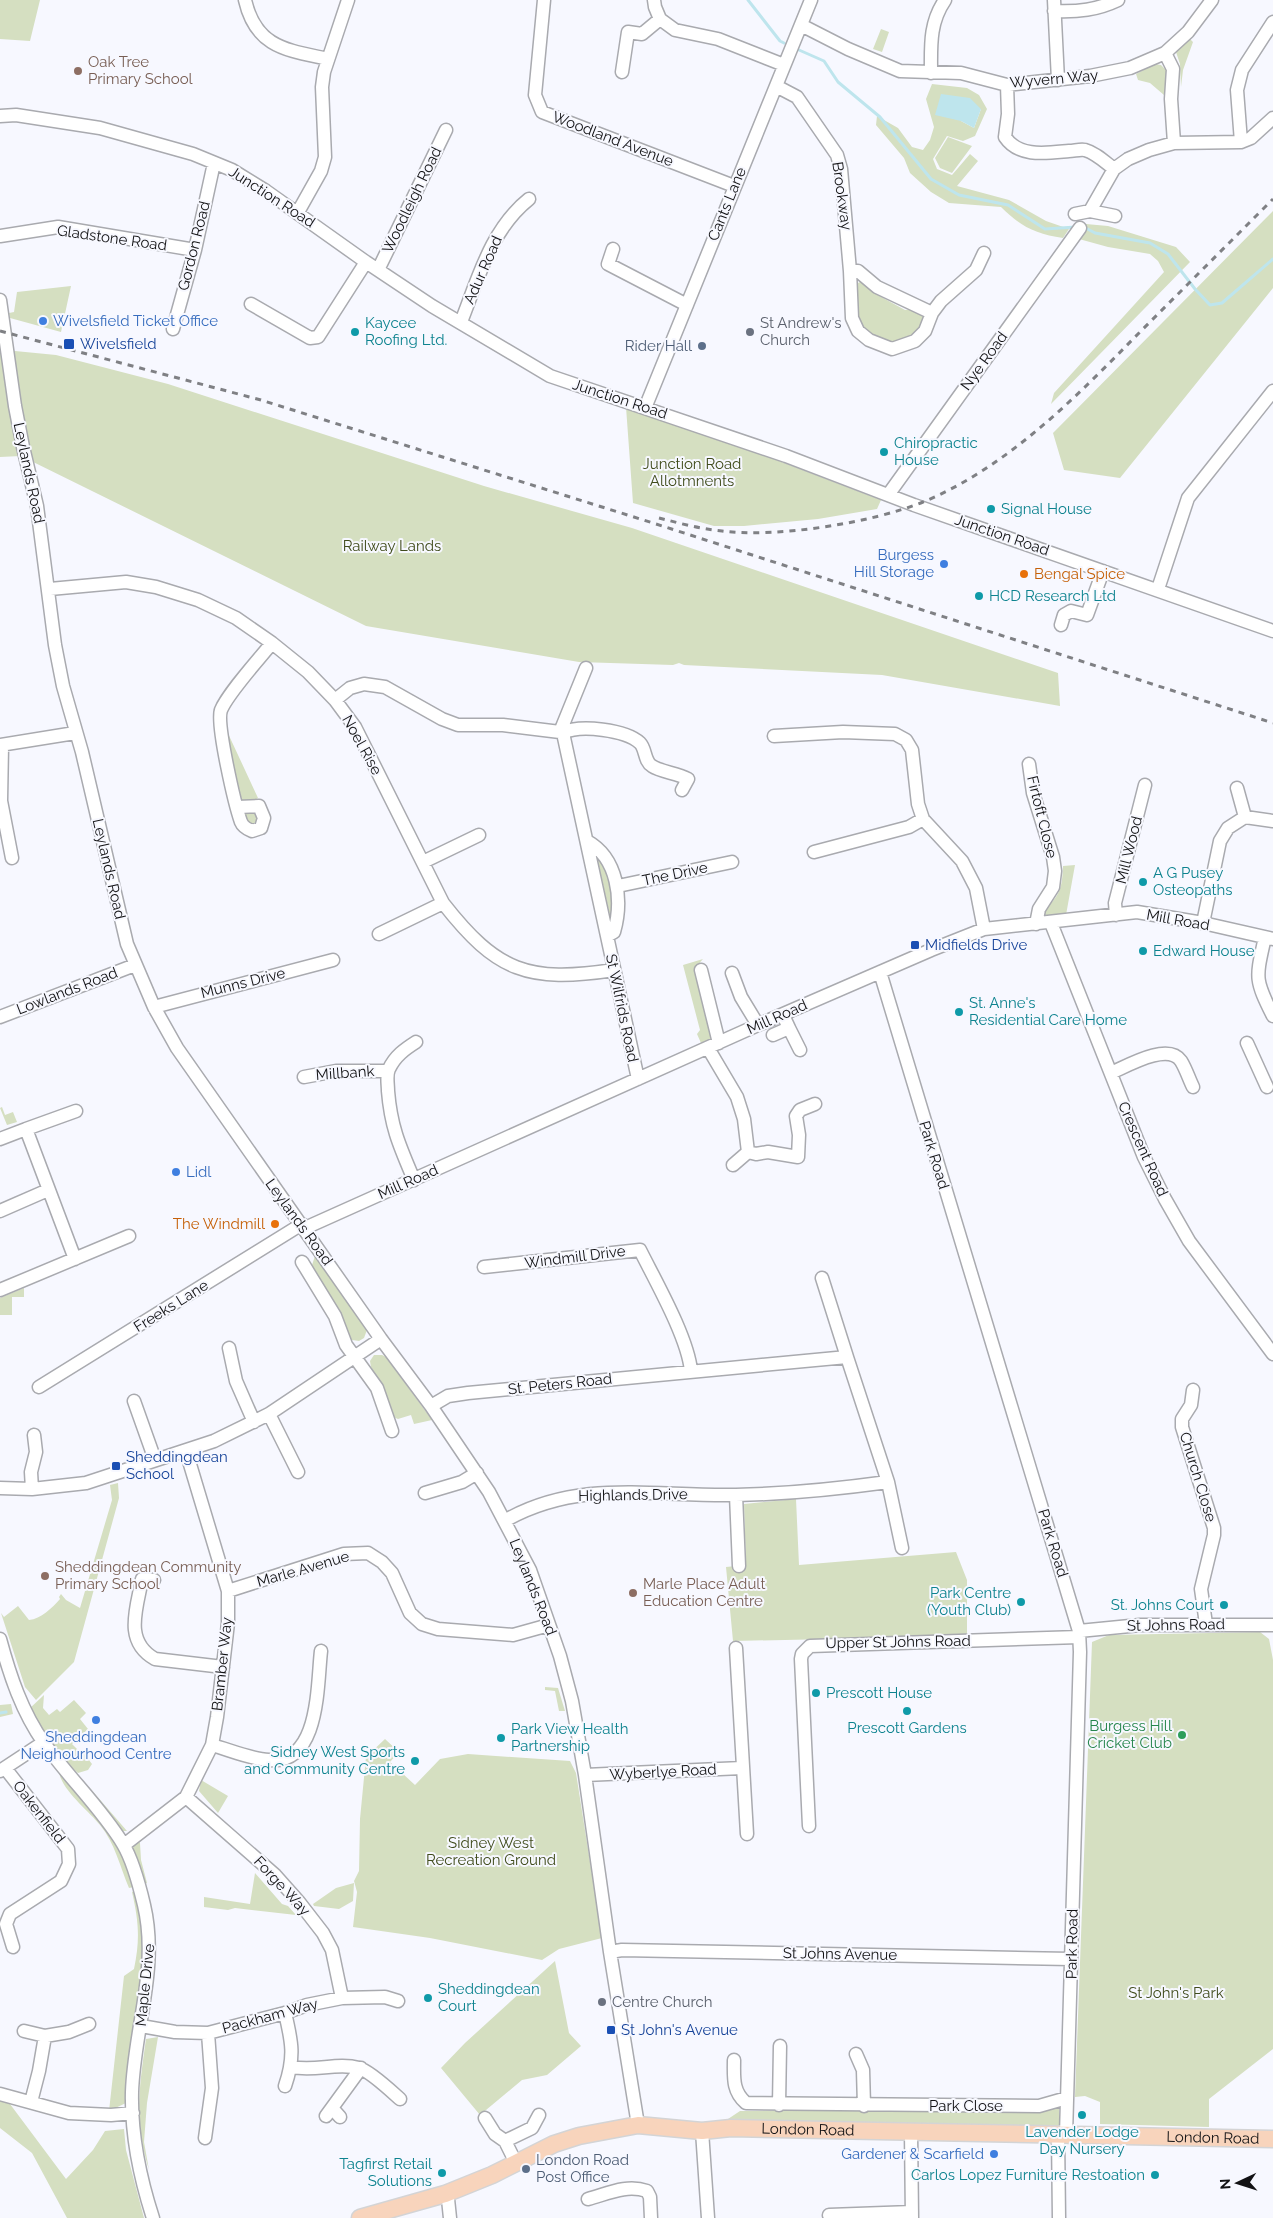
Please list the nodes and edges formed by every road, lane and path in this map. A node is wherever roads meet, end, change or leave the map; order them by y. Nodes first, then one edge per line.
1 (245, 0) edge
2 (348, 0) edge
3 (544, 0) edge
4 (654, 0) edge
5 (811, 0) edge
6 (945, 0) edge
7 (1118, 0) edge
8 (1212, 0) edge
9 (1054, 6) edge
10 (660, 19) junction
11 (1273, 22) edge
12 (801, 25) junction
13 (1165, 53) junction
14 (328, 59) junction
15 (784, 65) junction
16 (622, 72) dead end
17 (931, 73) junction
18 (1058, 80) junction
19 (1007, 85) junction
20 (776, 86) junction
21 (0, 116) edge
22 (1273, 118) edge
23 (446, 130) dead end
24 (1241, 142) junction
25 (1174, 143) junction
26 (214, 163) junction
27 (1114, 169) junction
28 (734, 186) junction
29 (529, 199) dead end
30 (1090, 211) junction
31 (298, 212) junction
32 (1075, 214) dead end
33 (1115, 216) dead end
34 (1080, 228) dead end
35 (0, 236) edge
36 (612, 249) dead end
37 (195, 250) junction
38 (984, 253) dead end
39 (366, 262) junction
40 (378, 270) junction
41 (850, 271) junction
42 (0, 300) edge
43 (251, 304) dead end
44 (687, 305) junction
45 (932, 313) junction
46 (461, 322) junction
47 (173, 329) dead end
48 (1273, 391) edge
49 (645, 408) junction
50 (888, 495) junction
51 (1102, 571) junction
52 (50, 589) junction
53 (1158, 589) junction
54 (1061, 625) dead end
55 (1273, 631) edge
56 (272, 643) junction
57 (586, 668) dead end
58 (334, 700) junction
59 (561, 732) junction
60 (75, 733) junction
61 (774, 736) dead end
62 (1, 745) edge
63 (1029, 764) dead end
64 (1145, 785) dead end
65 (1237, 788) dead end
66 (682, 790) dead end
67 (238, 807) dead end
68 (1244, 817) junction
69 (923, 819) junction
70 (1273, 821) edge
71 (480, 835) dead end
72 (587, 841) junction
73 (814, 852) dead end
74 (12, 858) dead end
75 (423, 862) junction
76 (732, 862) dead end
77 (618, 886) junction
78 (443, 903) junction
79 (1116, 915) junction
80 (1051, 923) junction
81 (1036, 924) junction
82 (1203, 924) junction
83 (984, 929) junction
84 (378, 934) dead end
85 (607, 936) junction
86 (1269, 938) edge
87 (333, 960) dead end
88 (135, 965) junction
89 (614, 970) junction
90 (701, 970) dead end
91 (880, 972) junction
92 (732, 973) dead end
93 (154, 1006) junction
94 (783, 1015) junction
95 (1273, 1016) edge
96 (0, 1017) edge
97 (758, 1025) junction
98 (789, 1028) junction
99 (774, 1035) dead end
100 (416, 1042) dead end
101 (1247, 1043) dead end
102 (714, 1046) junction
103 (800, 1050) dead end
104 (388, 1071) junction
105 (1111, 1073) junction
106 (304, 1077) dead end
107 (638, 1079) junction
108 (1268, 1080) edge
109 (1193, 1087) dead end
110 (815, 1104) dead end
111 (76, 1111) dead end
112 (26, 1129) junction
113 (0, 1139) edge
114 (748, 1152) junction
115 (733, 1165) dead end
116 (414, 1180) junction
117 (48, 1190) junction
118 (0, 1211) edge
119 (304, 1226) junction
120 (129, 1236) dead end
121 (75, 1259) junction
122 (302, 1262) dead end
123 (484, 1267) dead end
124 (822, 1278) dead end
125 (0, 1290) edge
126 (381, 1339) junction
127 (229, 1348) dead end
128 (1273, 1354) edge
129 (355, 1356) junction
130 (847, 1357) junction
131 (692, 1371) junction
132 (39, 1387) dead end
133 (1193, 1390) dead end
134 (134, 1400) dead end
135 (431, 1406) junction
136 (269, 1414) junction
137 (254, 1422) junction
138 (392, 1431) dead end
139 (34, 1435) dead end
140 (186, 1451) junction
141 (155, 1460) junction
142 (298, 1472) dead end
143 (477, 1473) junction
144 (888, 1482) junction
145 (0, 1488) edge
146 (32, 1489) junction
147 (424, 1493) dead end
148 (736, 1495) junction
149 (506, 1520) junction
150 (902, 1548) dead end
151 (739, 1566) dead end
152 (154, 1580) dead end
153 (228, 1591) junction
154 (1206, 1624) junction
155 (549, 1625) junction
156 (1273, 1625) edge
157 (1079, 1634) junction
158 (0, 1640) edge
159 (736, 1648) dead end
160 (321, 1651) dead end
161 (223, 1667) junction
162 (44, 1742) junction
163 (212, 1745) junction
164 (742, 1768) junction
165 (2, 1770) edge
166 (585, 1775) junction
167 (186, 1798) junction
168 (809, 1826) dead end
169 (747, 1834) dead end
170 (124, 1845) junction
171 (13, 1947) dead end
172 (610, 1952) junction
173 (1072, 1959) junction
174 (342, 1998) junction
175 (398, 2001) dead end
176 (285, 2013) junction
177 (89, 2024) dead end
178 (141, 2026) junction
179 (24, 2031) dead end
180 (208, 2033) junction
181 (45, 2036) junction
182 (780, 2046) dead end
183 (856, 2054) dead end
184 (734, 2060) dead end
185 (292, 2066) junction
186 (362, 2068) junction
187 (285, 2086) dead end
188 (0, 2094) edge
189 (1068, 2098) junction
190 (400, 2099) dead end
191 (31, 2102) junction
192 (779, 2105) junction
193 (864, 2106) junction
194 (133, 2114) junction
195 (332, 2114) dead end
196 (539, 2115) dead end
197 (484, 2118) dead end
198 (638, 2126) junction
199 (702, 2131) junction
200 (911, 2132) junction
201 (1062, 2135) junction
202 (205, 2138) dead end
203 (1273, 2139) edge
204 (505, 2141) junction
205 (516, 2163) junction
206 (445, 2194) junction
207 (588, 2199) dead end
208 (829, 2215) dead end
209 (912, 2215) edge
210 (153, 2218) edge
211 (360, 2218) edge
212 (450, 2218) edge
213 (652, 2218) edge
214 (708, 2218) edge
215 (1059, 2218) edge

1 - 14 street
2 - 14 street
3 - 28 street, Woodland Avenue
4 - 10 street
5 - 12 street, Cants Lane
6 - 17 street
7 - 9 street
8 - 13 street, Wyvern Way
9 - 18 street
10 - 15 street
10 - 16 street
11 - 24 street
12 - 15 street, Cants Lane
12 - 17 street, Wyvern Way
13 - 18 street, Wyvern Way
13 - 25 street
14 - 31 street
15 - 20 street, Cants Lane
17 - 19 street, Wyvern Way
18 - 19 street, Wyvern Way
19 - 27 street
20 - 28 street, Cants Lane
20 - 41 street, Brookway
21 - 26 street, Junction Road
22 - 24 street
23 - 40 street, Woodleigh Road
24 - 25 street
25 - 27 street
26 - 31 street, Junction Road
26 - 37 street, Gordon Road
27 - 30 street
28 - 44 street, Cants Lane
29 - 46 street, Adur Road
30 - 32 street
30 - 33 street
31 - 39 street, Junction Road
34 - 50 street, Nye Road
35 - 37 street, Gladstone Road
36 - 44 street
37 - 47 street, Gordon Road
38 - 45 street, Brookway
39 - 40 street, Junction Road
39 - 43 street
40 - 46 street, Junction Road
41 - 45 street
41 - 45 street, Brookway
42 - 52 street, Leylands Road
44 - 49 street, Cants Lane
46 - 49 street, Junction Road
48 - 53 street
49 - 50 street, Junction Road
50 - 51 street, Junction Road
51 - 53 street, Junction Road
51 - 54 street
52 - 56 street, Noel Rise
52 - 60 street, Leylands Road
53 - 55 street, Junction Road
56 - 58 street, Noel Rise
56 - 67 street
57 - 59 street
58 - 59 street
58 - 75 street, Noel Rise
59 - 66 street
59 - 72 street, St Wilfrids Road
60 - 62 street
60 - 88 street, Leylands Road
61 - 69 street
62 - 74 street
63 - 81 street, Firtoft Close
64 - 79 street, Mill Wood
65 - 68 street
68 - 70 street
68 - 82 street
69 - 73 street
69 - 83 street
71 - 75 street
72 - 77 street, St Wilfrids Road
72 - 85 street, St Wilfrids Road
75 - 78 street, Noel Rise
76 - 77 street, The Drive
77 - 85 street, St Wilfrids Road
78 - 84 street
78 - 89 street, Noel Rise
79 - 80 street, Mill Road
79 - 82 street, Mill Road
80 - 81 street, Mill Road
80 - 105 street, Crescent Road
81 - 83 street, Mill Road
82 - 86 street, Mill Road
83 - 91 street, Mill Road
85 - 89 street, St Wilfrids Road
86 - 95 street
87 - 93 street, Munns Drive
88 - 93 street, Leylands Road
88 - 96 street, Lowlands Road
89 - 107 street, St Wilfrids Road
90 - 102 street
91 - 94 street, Mill Road
91 - 157 street, Park Road
92 - 97 street
93 - 119 street, Leylands Road
94 - 97 street, Mill Road
94 - 98 street
97 - 102 street, Mill Road
98 - 99 street
98 - 103 street
100 - 104 street, Millbank
101 - 108 street
102 - 107 street, Mill Road
102 - 114 street
104 - 106 street, Millbank
104 - 116 street, Millbank
105 - 109 street
105 - 128 street, Crescent Road
107 - 116 street, Mill Road
110 - 114 street
111 - 112 street
112 - 113 street
112 - 117 street
114 - 115 street
116 - 119 street, Mill Road
117 - 118 street
117 - 121 street
119 - 126 street, Leylands Road
119 - 132 street, Freeks Lane
120 - 121 street
121 - 125 street
122 - 129 street
123 - 131 street, Windmill Drive
124 - 130 street
126 - 129 street
126 - 135 street, Leylands Road
127 - 137 street
129 - 136 street
129 - 138 street
130 - 131 street, St. Peters Road
130 - 144 street
131 - 135 street, St. Peters Road
133 - 154 street, Church Close
134 - 141 street
135 - 143 street, Leylands Road
136 - 137 street
136 - 142 street
137 - 140 street
139 - 146 street
140 - 141 street
140 - 153 street, Bramber Way
141 - 146 street
143 - 147 street
143 - 149 street, Leylands Road
144 - 148 street, Highlands Drive
144 - 150 street
145 - 146 street
148 - 149 street, Highlands Drive
148 - 151 street
149 - 155 street, Leylands Road
152 - 161 street
153 - 155 street, Marle Avenue
153 - 161 street, Bramber Way
154 - 156 street, St Johns Road
154 - 157 street, St Johns Road
155 - 166 street, Leylands Road
157 - 168 street, Upper St Johns Road
157 - 173 street, Park Road
158 - 162 street, Maple Drive
159 - 164 street
160 - 163 street
161 - 163 street, Bramber Way
162 - 165 street
162 - 170 street, Maple Drive
163 - 167 street, Bramber Way
164 - 166 street, Wyberlye Road
164 - 169 street
165 - 171 street, Oakenfield
166 - 172 street, Leylands Road
167 - 170 street, Bramber Way
167 - 174 street, Forge Way
170 - 178 street, Maple Drive
172 - 173 street, St Johns Avenue
172 - 198 street, Leylands Road
173 - 189 street, Park Road
174 - 175 street, Packham Way
174 - 176 street, Packham Way
176 - 180 street, Packham Way
176 - 185 street
177 - 181 street
178 - 180 street, Packham Way
178 - 194 street, Maple Drive
179 - 181 street
180 - 202 street
181 - 191 street
182 - 192 street
183 - 193 street
184 - 192 street, Park Close
185 - 186 street
185 - 187 street
186 - 190 street
186 - 195 street
188 - 191 street
189 - 193 street, Park Close
189 - 201 street, Park Road
191 - 194 street
192 - 193 street, Park Close
194 - 210 street, Maple Drive
196 - 204 street
197 - 204 street
198 - 199 main road, London Road
198 - 205 main road, London Road
199 - 200 main road, London Road
199 - 214 street
200 - 201 main road, London Road
200 - 209 street
201 - 203 main road, London Road
201 - 215 street, Park Road
204 - 205 street
205 - 206 main road, London Road
206 - 211 main road, London Road
206 - 212 street
207 - 213 street
208 - 209 street

